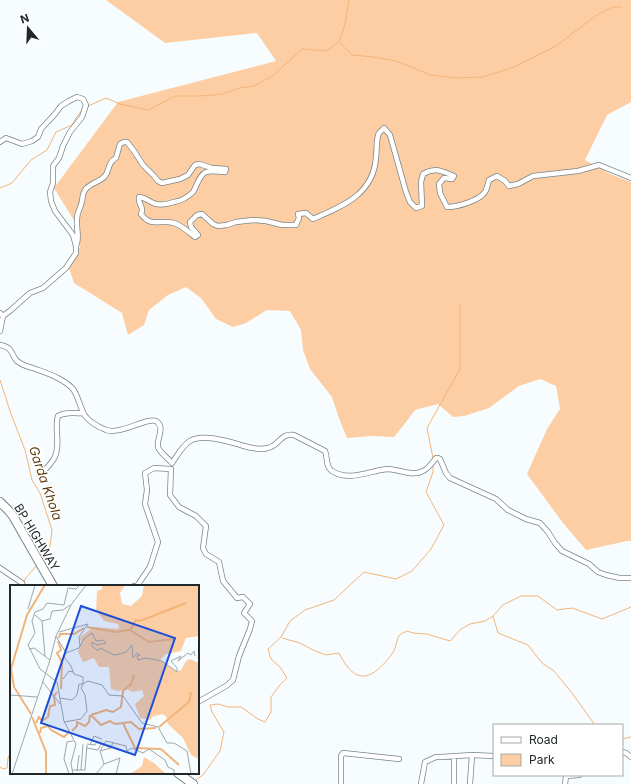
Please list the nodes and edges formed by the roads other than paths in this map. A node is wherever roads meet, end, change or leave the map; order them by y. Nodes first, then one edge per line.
1 (0, 142) edge
2 (631, 178) edge
3 (76, 246) junction
4 (1, 315) edge
5 (0, 332) edge
6 (0, 345) edge
7 (83, 413) junction
8 (172, 463) junction
9 (171, 469) junction
10 (40, 475) dead end
11 (0, 502) edge
12 (0, 568) edge
13 (631, 578) edge
14 (23, 585) edge
15 (52, 585) edge
16 (138, 585) edge
17 (199, 701) edge
18 (472, 754) junction
19 (454, 756) junction
20 (493, 756) edge
21 (399, 759) dead end
22 (179, 774) edge
23 (566, 776) edge
24 (193, 784) edge
25 (341, 784) edge
26 (421, 784) edge
27 (454, 784) edge
28 (470, 784) edge
29 (565, 784) edge

1 - 3 street
2 - 3 street
3 - 4 street
4 - 5 street
6 - 7 street
7 - 8 street
7 - 10 street
8 - 9 street
8 - 13 street
9 - 16 street
9 - 17 street
11 - 15 highway, BP HIGHWAY
12 - 14 street
18 - 19 street
18 - 20 street
18 - 28 street
19 - 26 street
19 - 27 street
21 - 25 street
22 - 24 highway
23 - 29 street

